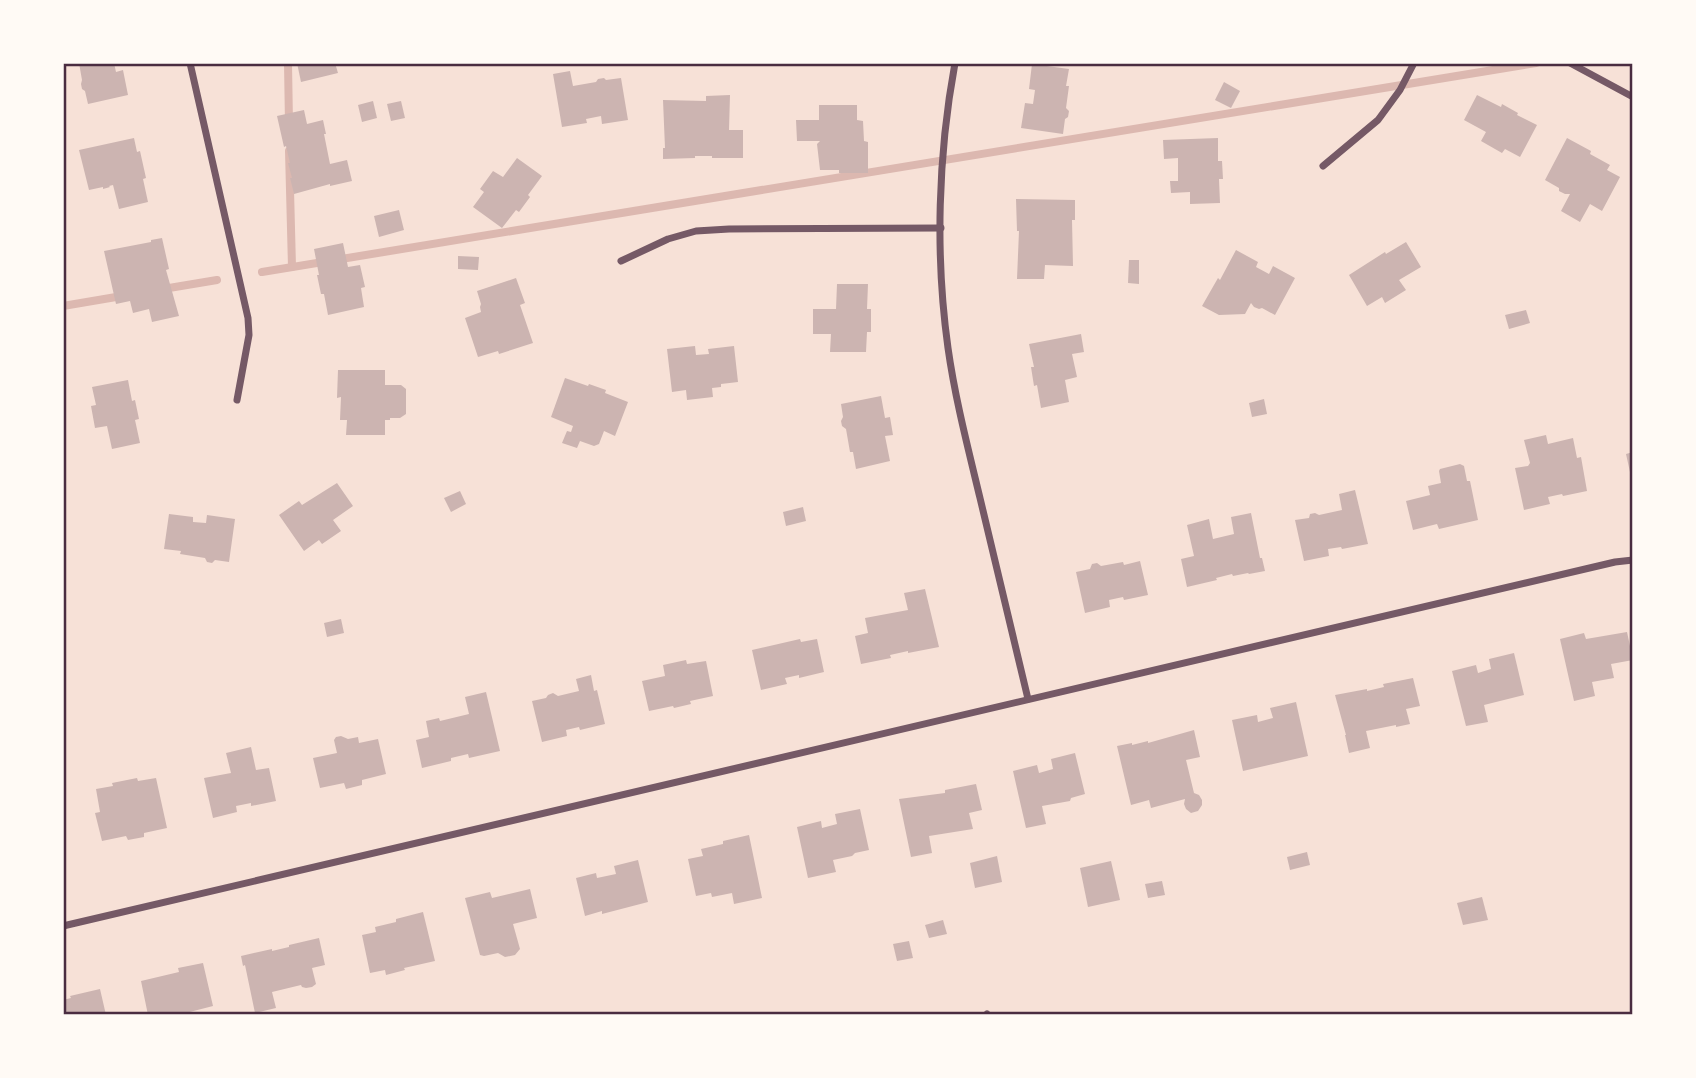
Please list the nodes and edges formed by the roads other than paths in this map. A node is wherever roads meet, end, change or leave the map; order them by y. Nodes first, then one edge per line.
1 (190, 63) edge
2 (955, 63) edge
3 (1414, 63) edge
4 (1570, 63) edge
5 (1633, 97) edge
6 (1323, 166) dead end
7 (941, 228) junction
8 (621, 261) dead end
9 (237, 400) dead end
10 (1633, 560) edge
11 (1028, 699) junction
12 (63, 926) edge

1 - 9 street
2 - 7 street
3 - 6 street
4 - 5 street
7 - 8 street
7 - 11 street
10 - 11 street
11 - 12 street

